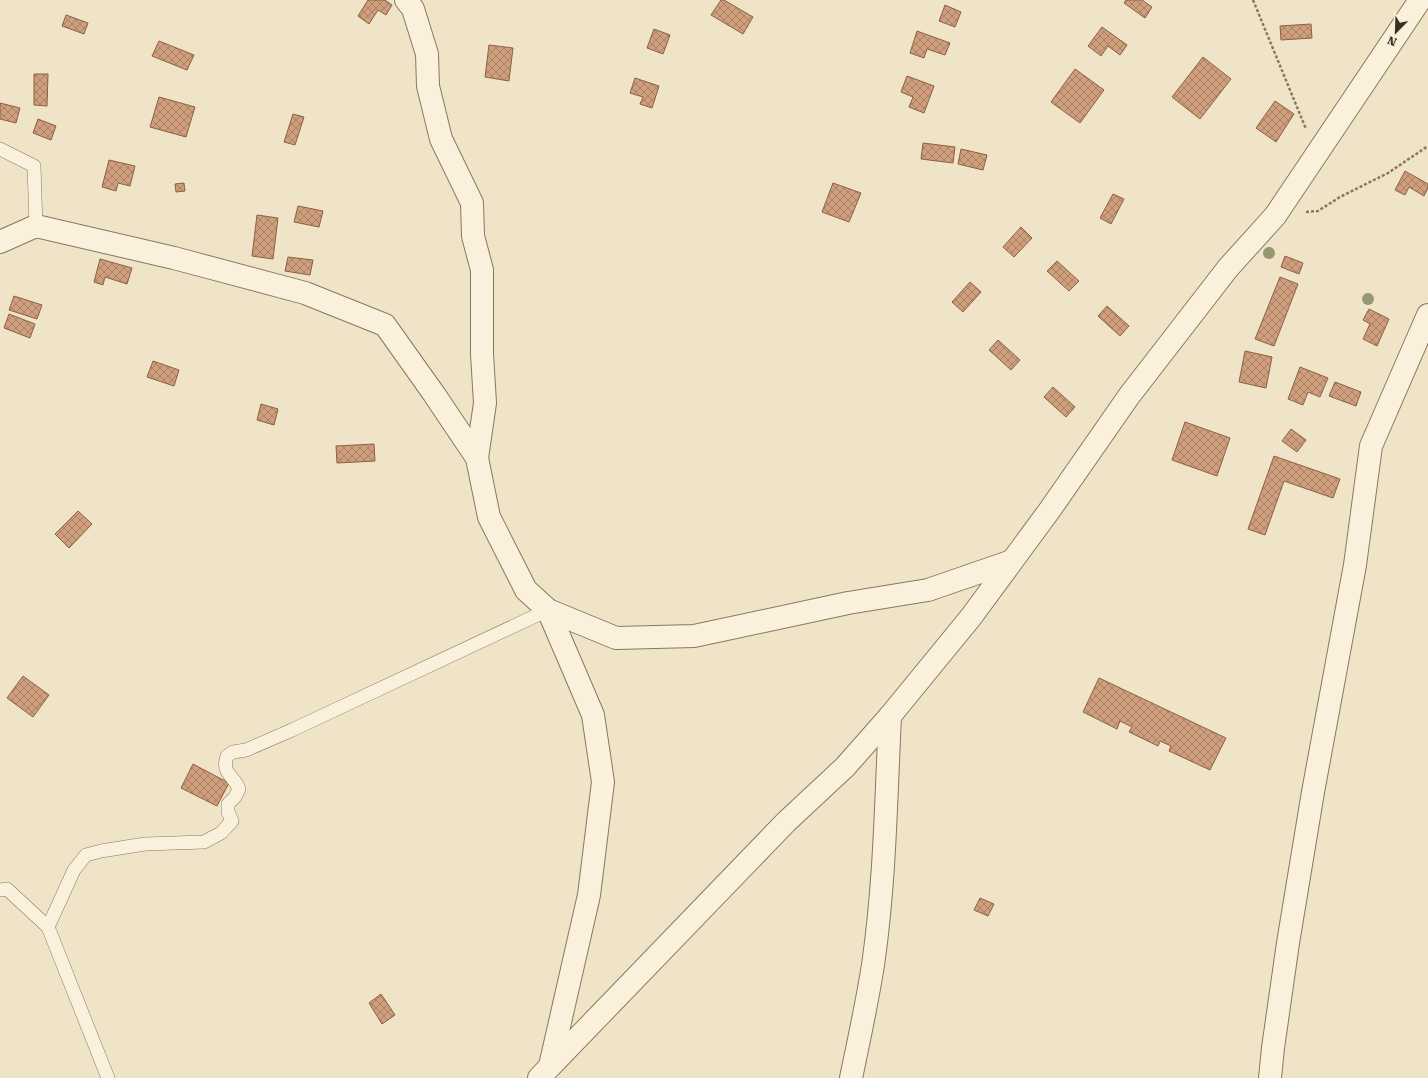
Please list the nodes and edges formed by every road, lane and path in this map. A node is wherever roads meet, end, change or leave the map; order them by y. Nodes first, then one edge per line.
1 (406, 0) edge
2 (1254, 0) edge
3 (1420, 0) edge
4 (1428, 146) edge
5 (0, 149) edge
6 (1316, 155) junction
7 (1276, 216) junction
8 (36, 226) junction
9 (0, 242) edge
10 (1428, 315) edge
11 (477, 458) junction
12 (1012, 561) junction
13 (548, 610) junction
14 (890, 716) junction
15 (0, 890) edge
16 (48, 927) junction
17 (544, 1072) edge
18 (108, 1078) edge
19 (851, 1078) edge
20 (1270, 1078) edge

1 - 11 street
2 - 6 path
3 - 6 street
4 - 7 path
5 - 8 lane
6 - 7 street
7 - 12 street
8 - 9 street
8 - 11 street
10 - 20 street
11 - 13 street
12 - 13 street
12 - 14 street
13 - 16 lane
13 - 17 street
14 - 17 street
14 - 19 street
15 - 16 lane
16 - 18 lane

